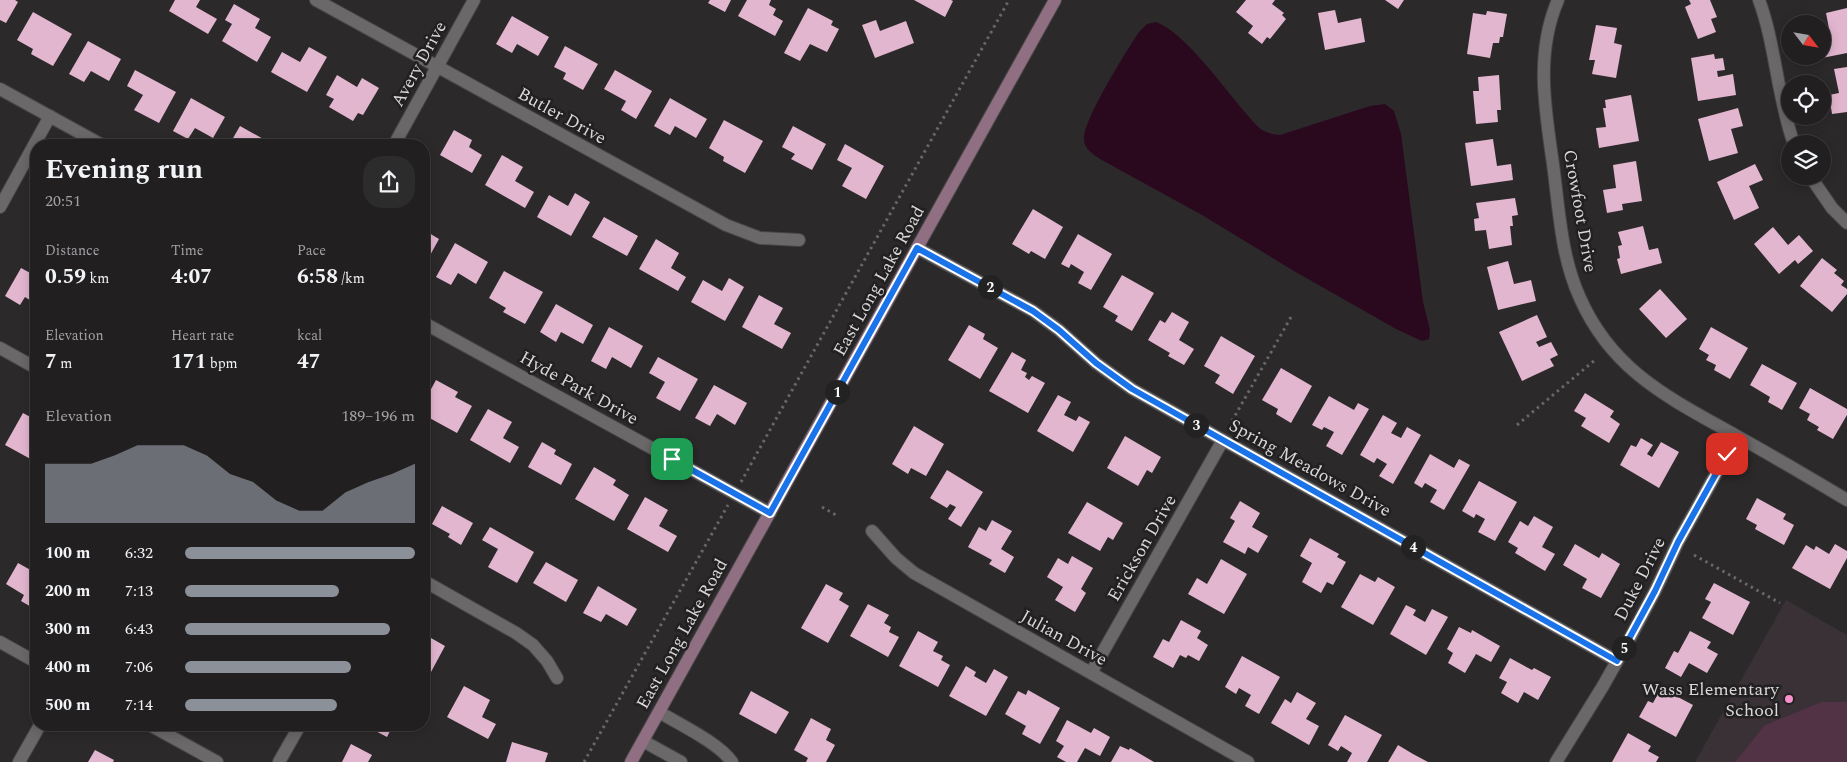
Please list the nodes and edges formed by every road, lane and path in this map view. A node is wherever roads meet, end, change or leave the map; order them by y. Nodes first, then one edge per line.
1 (316, 0) edge
2 (474, 0) edge
3 (1009, 0) edge
4 (1055, 0) edge
5 (1558, 0) edge
6 (1759, 0) edge
7 (437, 67) junction
8 (0, 89) edge
9 (50, 116) junction
10 (1791, 135) edge
11 (37, 139) edge
12 (91, 139) edge
13 (397, 139) edge
14 (30, 152) edge
15 (1816, 185) edge
16 (0, 207) edge
17 (1847, 223) edge
18 (799, 240) dead end
19 (917, 248) junction
20 (1291, 317) dead end
21 (430, 326) edge
22 (0, 348) edge
23 (1594, 360) dead end
24 (30, 365) edge
25 (1232, 421) dead end
26 (1517, 424) dead end
27 (1737, 436) junction
28 (1223, 440) junction
29 (743, 478) dead end
30 (1847, 500) edge
31 (822, 507) dead end
32 (726, 508) dead end
33 (770, 513) junction
34 (836, 514) dead end
35 (872, 531) dead end
36 (1694, 555) dead end
37 (430, 584) edge
38 (1780, 603) dead end
39 (0, 642) edge
40 (30, 659) edge
41 (1617, 661) junction
42 (1090, 673) junction
43 (557, 678) dead end
44 (659, 712) junction
45 (37, 731) edge
46 (161, 731) edge
47 (297, 731) edge
48 (643, 741) junction
49 (19, 762) edge
50 (217, 762) edge
51 (279, 762) edge
52 (584, 762) edge
53 (631, 762) edge
54 (681, 762) edge
55 (732, 762) edge
56 (1248, 762) edge
57 (1556, 762) edge

1 - 7 street, Butler Drive
2 - 7 street, Avery Drive
3 - 29 path
4 - 19 main road, East Long Lake Road
5 - 27 street, Crowfoot Drive
6 - 10 street
7 - 13 street, Avery Drive
7 - 18 street, Butler Drive
8 - 9 street
9 - 11 street
9 - 12 street
14 - 16 street
15 - 17 street
19 - 28 street, Spring Meadows Drive
19 - 33 main road, East Long Lake Road
20 - 25 path
21 - 33 street, Hyde Park Drive
22 - 24 street
23 - 26 path
27 - 30 street, Crowfoot Drive
27 - 41 street, Duke Drive
28 - 41 street, Spring Meadows Drive
28 - 42 street, Erickson Drive
31 - 34 path
32 - 52 path
33 - 44 main road, East Long Lake Road
35 - 42 street, Julian Drive
36 - 38 path
37 - 43 street
39 - 40 street
41 - 57 street, Duke Drive
42 - 56 street, Julian Drive
44 - 48 main road, East Long Lake Road
44 - 55 street
45 - 49 street
46 - 50 street
47 - 51 street
48 - 53 main road, East Long Lake Road
48 - 54 street

